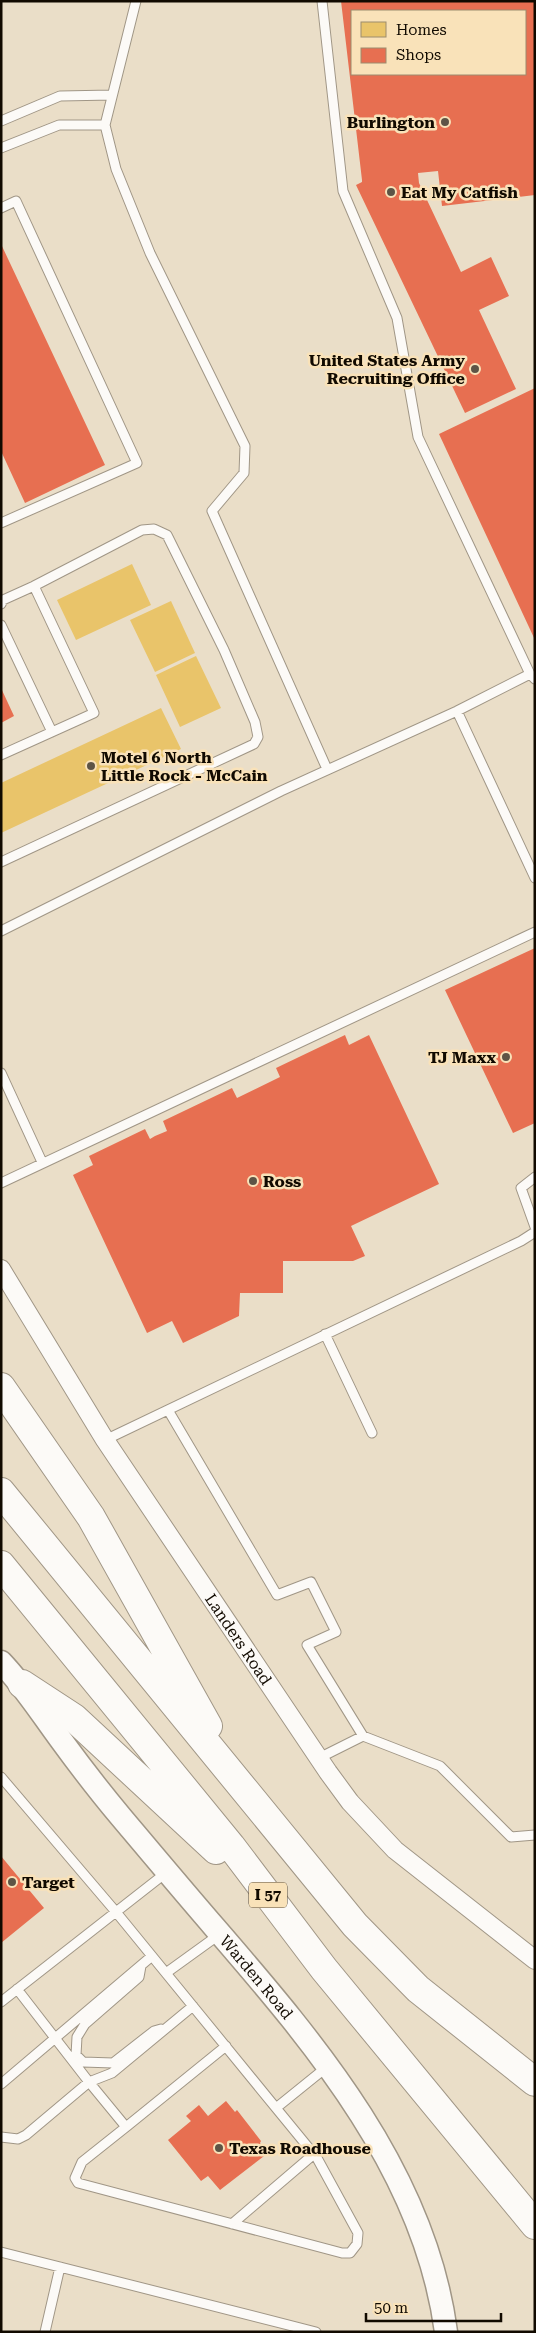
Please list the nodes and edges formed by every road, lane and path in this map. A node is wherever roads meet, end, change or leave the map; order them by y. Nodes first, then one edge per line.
1 (322, 1) edge
2 (134, 2) edge
3 (112, 95) junction
4 (1, 121) edge
5 (105, 125) junction
6 (1, 148) edge
7 (1, 208) edge
8 (1, 523) edge
9 (34, 586) junction
10 (1, 604) edge
11 (1, 625) edge
12 (532, 677) edge
13 (457, 711) junction
14 (52, 732) junction
15 (1, 755) edge
16 (327, 769) junction
17 (1, 862) edge
18 (535, 878) edge
19 (1, 931) edge
20 (535, 932) edge
21 (1, 1073) edge
22 (42, 1162) junction
23 (535, 1178) edge
24 (1, 1183) edge
25 (535, 1227) edge
26 (535, 1232) edge
27 (1, 1269) edge
28 (325, 1334) junction
29 (1, 1386) edge
30 (168, 1410) junction
31 (372, 1433) dead end
32 (105, 1440) junction
33 (1, 1492) edge
34 (1, 1565) edge
35 (1, 1662) edge
36 (22, 1684) junction
37 (363, 1736) junction
38 (319, 1758) junction
39 (1, 1777) edge
40 (239, 1782) junction
41 (535, 1835) edge
42 (167, 1872) junction
43 (278, 1908) junction
44 (116, 1912) junction
45 (220, 1934) junction
46 (152, 1956) junction
47 (535, 1960) edge
48 (141, 1966) junction
49 (166, 1973) junction
50 (17, 1989) junction
51 (1, 2002) edge
52 (193, 2006) junction
53 (167, 2028) junction
54 (55, 2038) junction
55 (226, 2046) junction
56 (328, 2066) junction
57 (89, 2082) junction
58 (535, 2082) edge
59 (1, 2084) edge
60 (276, 2108) junction
61 (126, 2127) junction
62 (1, 2137) edge
63 (314, 2154) junction
64 (232, 2224) junction
65 (535, 2225) edge
66 (1, 2252) edge
67 (60, 2267) junction
68 (273, 2321) junction
69 (45, 2332) edge
70 (270, 2332) edge
71 (316, 2332) edge
72 (446, 2332) edge

1 - 12 lane
2 - 3 lane
3 - 4 lane
3 - 5 lane
5 - 6 lane
5 - 16 lane
7 - 8 lane
9 - 10 lane
9 - 14 lane
9 - 17 lane
11 - 14 lane
12 - 13 lane
13 - 16 lane
13 - 18 lane
14 - 15 lane
16 - 19 lane
20 - 22 lane
21 - 22 lane
22 - 24 lane
23 - 25 lane
26 - 28 lane
27 - 32 street, Landers Road
28 - 30 lane
28 - 31 lane
29 - 40 highway
30 - 32 lane
30 - 37 lane
32 - 38 street, Landers Road
33 - 40 highway
34 - 43 highway, I 57
35 - 36 street, Warden Road
36 - 42 street, Warden Road
36 - 43 highway
37 - 38 lane
37 - 41 lane
38 - 47 street, Landers Road
39 - 44 lane
40 - 58 highway
42 - 44 lane
42 - 45 street, Warden Road
43 - 65 highway, I 57
44 - 46 lane
44 - 50 lane
45 - 49 lane
45 - 56 street, Warden Road
46 - 48 lane
46 - 49 lane
48 - 53 lane
48 - 54 lane
49 - 52 lane
50 - 51 lane
50 - 54 lane
52 - 53 lane
52 - 55 lane
53 - 57 lane
54 - 57 lane
54 - 59 lane
55 - 60 lane
55 - 61 lane
56 - 60 lane
56 - 72 street, Warden Road
57 - 61 lane
57 - 62 lane
60 - 63 lane
61 - 64 lane
63 - 64 lane
63 - 64 lane
66 - 67 lane
67 - 68 lane
67 - 69 lane
68 - 70 lane
68 - 71 lane

